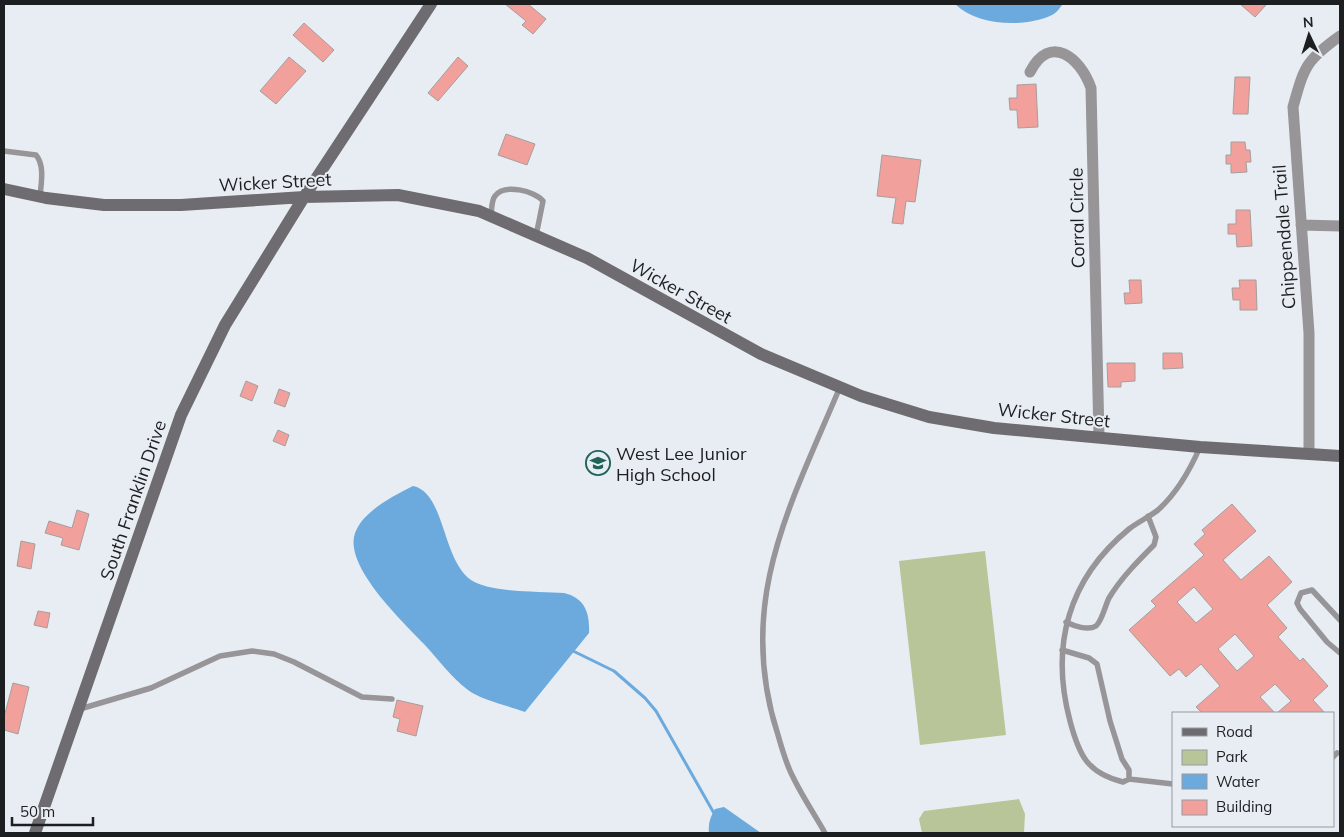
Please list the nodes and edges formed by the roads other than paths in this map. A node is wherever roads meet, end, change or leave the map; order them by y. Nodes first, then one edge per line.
1 (430, 4) edge
2 (1340, 36) edge
3 (1030, 72) dead end
4 (4, 151) edge
5 (4, 189) edge
6 (40, 197) junction
7 (304, 197) junction
8 (491, 216) junction
9 (1301, 225) junction
10 (1340, 226) edge
11 (536, 236) junction
12 (840, 387) junction
13 (1099, 437) junction
14 (1200, 447) junction
15 (1309, 454) junction
16 (1340, 456) edge
17 (1148, 516) junction
18 (1340, 620) edge
19 (1066, 622) junction
20 (1062, 650) junction
21 (1340, 653) edge
22 (392, 699) dead end
23 (78, 710) junction
24 (1129, 779) junction
25 (1172, 784) edge
26 (35, 833) edge
27 (825, 833) edge

1 - 7 main road, South Franklin Drive
2 - 9 street, Chippendale Trail
3 - 13 street, Corral Circle
4 - 6 lane
5 - 6 main road, Wicker Street
6 - 7 main road, Wicker Street
7 - 8 main road, Wicker Street
7 - 23 main road, South Franklin Drive
8 - 11 main road, Wicker Street
8 - 11 lane
9 - 10 street
9 - 15 street, Chippendale Trail
11 - 12 main road, Wicker Street
12 - 13 main road, Wicker Street
12 - 27 lane
13 - 14 main road, Wicker Street
14 - 15 main road, Wicker Street
14 - 17 lane
15 - 16 main road, Wicker Street
17 - 19 lane
17 - 19 lane
18 - 21 lane
19 - 20 lane
20 - 24 lane
20 - 24 lane
22 - 23 lane
23 - 26 main road, South Franklin Drive
24 - 25 lane

